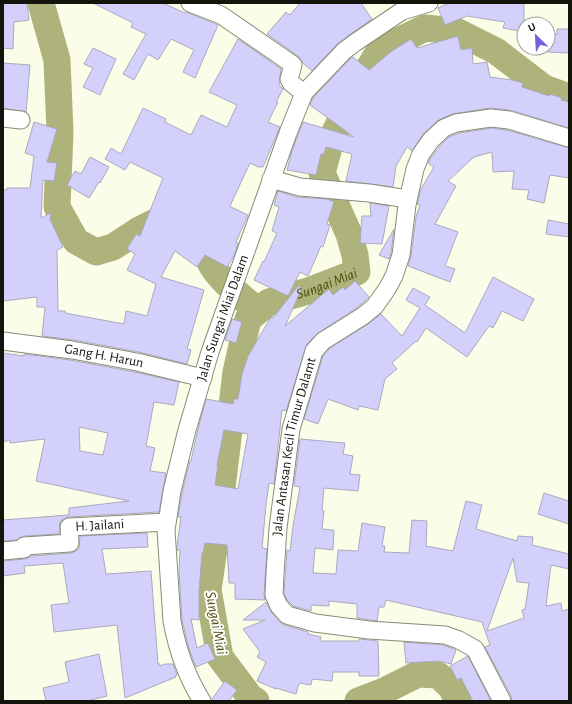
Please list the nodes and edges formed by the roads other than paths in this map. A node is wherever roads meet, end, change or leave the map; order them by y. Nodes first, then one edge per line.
1 (190, 3) edge
2 (429, 3) edge
3 (401, 7) edge
4 (217, 9) edge
5 (304, 93) junction
6 (3, 118) edge
7 (21, 120) dead end
8 (569, 138) edge
9 (271, 179) junction
10 (408, 199) junction
11 (3, 341) edge
12 (203, 378) junction
13 (167, 522) junction
14 (3, 551) edge
15 (202, 701) edge
16 (502, 701) edge

1 - 4 street
2 - 3 street, Jalan Sungai Miai Dalam
3 - 5 street, Jalan Sungai Miai Dalam
4 - 5 street
5 - 9 street, Jalan Sungai Miai Dalam
6 - 7 street
8 - 10 street, Jalan Antasan Kecil Timur Dalamt
9 - 10 street
9 - 12 street, Jalan Sungai Miai Dalam
10 - 16 street, Jalan Antasan Kecil Timur Dalamt
11 - 12 street, Gang H. Harun
12 - 13 street, Jalan Sungai Miai Dalam
13 - 14 street, H. Jailani
13 - 15 street, Jalan Sungai Miai Dalam

